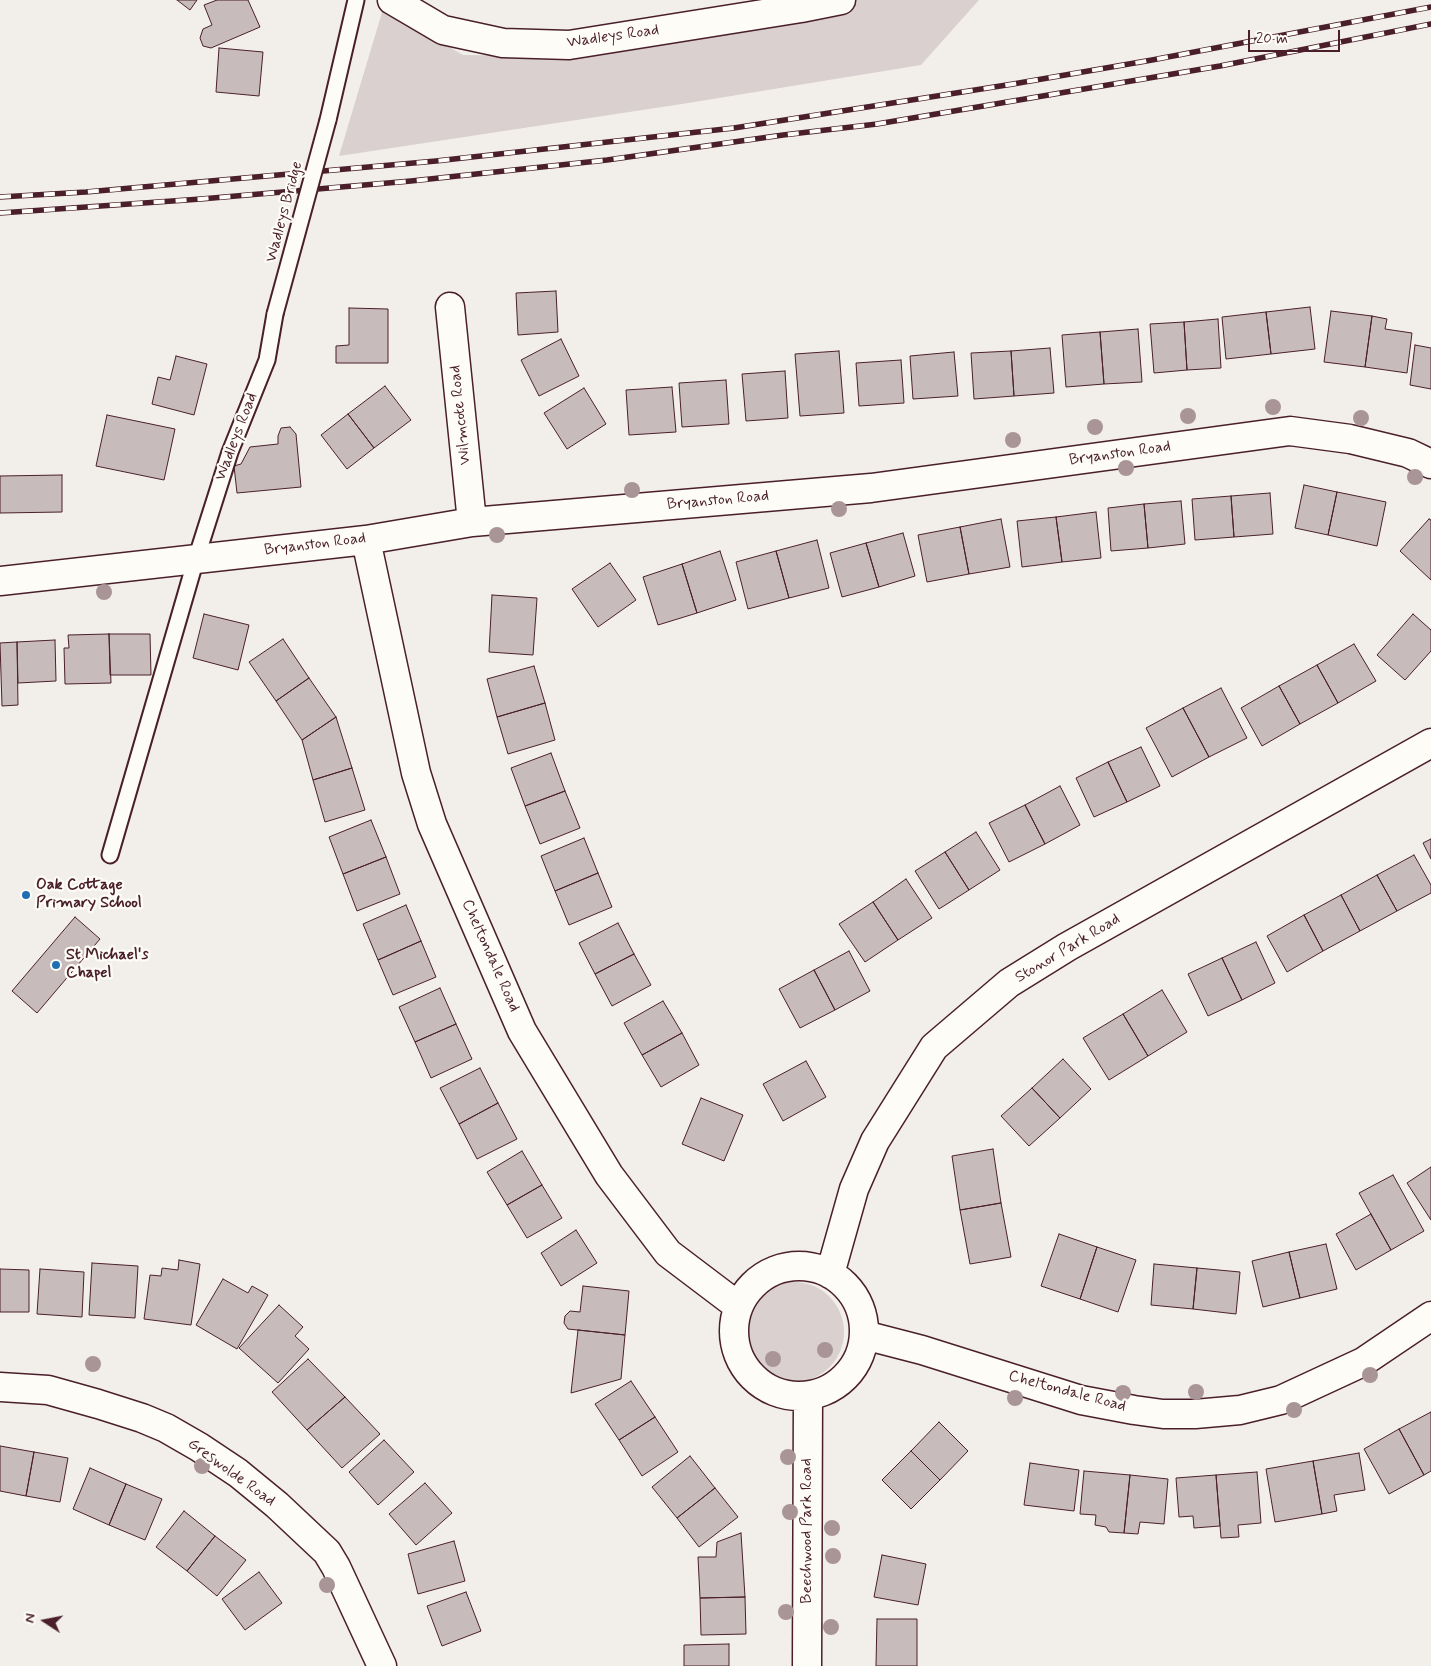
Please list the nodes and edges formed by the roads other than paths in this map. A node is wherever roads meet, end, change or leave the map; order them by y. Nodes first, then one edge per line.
1 (356, 0) edge
2 (392, 0) edge
3 (841, 0) edge
4 (450, 307) dead end
5 (275, 314) joint
6 (1431, 464) edge
7 (472, 522) junction
8 (366, 540) junction
9 (196, 559) junction
10 (0, 581) edge
11 (1431, 743) edge
12 (110, 855) dead end
13 (830, 1274) junction
14 (738, 1306) junction
15 (1431, 1316) edge
16 (864, 1335) junction
17 (0, 1387) edge
18 (808, 1396) junction
19 (382, 1666) edge
20 (807, 1666) edge

1 - 5 lane, Wadleys Bridge, bridge
2 - 3 street, Wadleys Road
4 - 7 street, Wilmcote Road
5 - 9 lane, Wadleys Road
6 - 7 street, Bryanston Road
7 - 8 street, Bryanston Road
8 - 9 street, Bryanston Road
8 - 14 street, Cheltondale Road
9 - 10 street, Bryanston Road
9 - 12 lane, Wadleys Road
11 - 13 street, Stonor Park Road
13 - 14 street
13 - 16 street
14 - 18 street
15 - 16 street, Cheltondale Road
16 - 18 street
17 - 19 street, Greswolde Road
18 - 20 street, Beechwood Park Road

